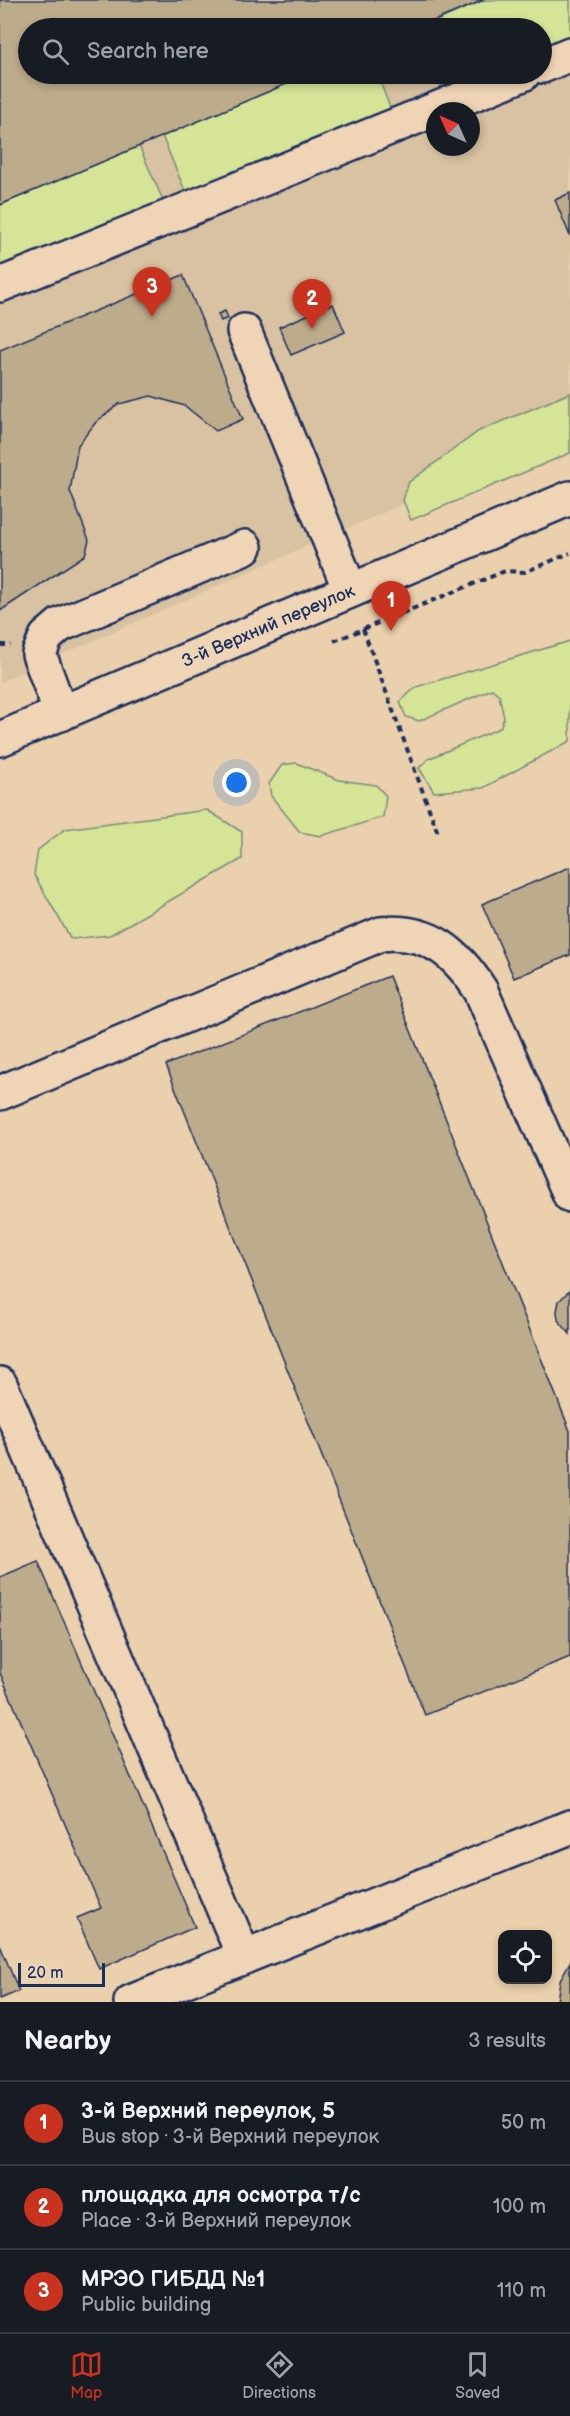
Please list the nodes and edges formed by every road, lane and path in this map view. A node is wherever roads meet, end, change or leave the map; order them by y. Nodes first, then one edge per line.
1 (570, 54) edge
2 (552, 62) edge
3 (498, 84) edge
4 (0, 285) edge
5 (244, 331) dead end
6 (570, 498) edge
7 (245, 547) dead end
8 (570, 553) edge
9 (350, 590) junction
10 (363, 629) junction
11 (334, 641) dead end
12 (61, 714) junction
13 (0, 739) edge
14 (439, 836) dead end
15 (0, 1093) edge
16 (570, 1195) edge
17 (0, 1384) edge
18 (570, 1827) edge
19 (244, 1957) junction
20 (130, 2002) edge

1 - 2 street
3 - 4 street
5 - 9 street
6 - 9 street, 3-й Верхний переулок
7 - 12 street
8 - 10 path
9 - 12 street, 3-й Верхний переулок
10 - 11 path
10 - 14 path
12 - 13 street, 3-й Верхний переулок
15 - 16 street
17 - 19 street
18 - 19 street
19 - 20 street

